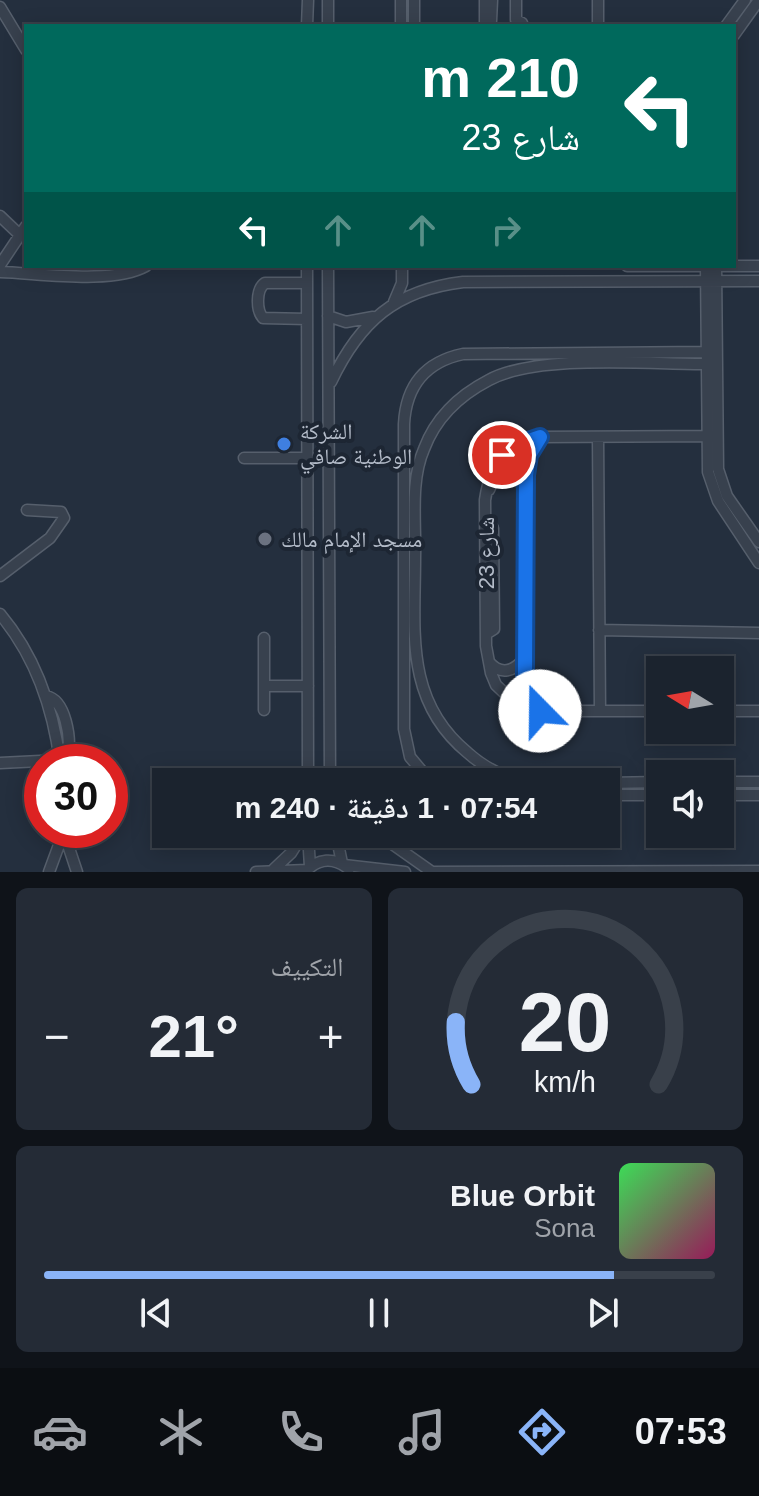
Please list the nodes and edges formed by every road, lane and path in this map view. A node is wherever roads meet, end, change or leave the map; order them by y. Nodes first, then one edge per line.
1 (308, 0) edge
2 (328, 0) edge
3 (401, 0) edge
4 (414, 0) edge
5 (485, 0) edge
6 (492, 0) edge
7 (516, 0) edge
8 (522, 0) edge
9 (598, 0) edge
10 (745, 0) edge
11 (759, 0) edge
12 (0, 7) edge
13 (307, 24) edge
14 (328, 24) edge
15 (401, 24) edge
16 (414, 24) edge
17 (485, 24) edge
18 (522, 24) edge
19 (598, 24) edge
20 (727, 24) edge
21 (736, 32) edge
22 (24, 47) edge
23 (0, 216) edge
24 (24, 231) edge
25 (0, 265) edge
26 (736, 266) edge
27 (759, 266) edge
28 (142, 268) edge
29 (307, 268) edge
30 (328, 268) edge
31 (402, 268) edge
32 (707, 268) edge
33 (715, 268) edge
34 (0, 272) edge
35 (711, 281) junction
36 (759, 281) edge
37 (307, 283) junction
38 (393, 304) junction
39 (379, 314) junction
40 (328, 316) junction
41 (307, 319) junction
42 (706, 358) junction
43 (328, 387) junction
44 (711, 436) junction
45 (540, 437) junction
46 (598, 437) junction
47 (244, 458) dead end
48 (306, 458) junction
49 (525, 491) junction
50 (485, 500) junction
51 (306, 501) junction
52 (328, 501) junction
53 (27, 510) dead end
54 (759, 542) edge
55 (759, 563) edge
56 (410, 574) junction
57 (0, 576) edge
58 (0, 614) edge
59 (599, 630) junction
60 (759, 633) edge
61 (264, 638) dead end
62 (524, 659) junction
63 (488, 661) junction
64 (264, 686) junction
65 (308, 686) junction
66 (264, 710) dead end
67 (540, 711) junction
68 (600, 711) junction
69 (646, 711) edge
70 (734, 711) edge
71 (759, 711) edge
72 (56, 744) edge
73 (24, 762) edge
74 (0, 763) edge
75 (308, 768) edge
76 (332, 768) edge
77 (417, 768) edge
78 (490, 768) edge
79 (646, 782) edge
80 (734, 782) edge
81 (759, 782) edge
82 (620, 783) edge
83 (620, 795) edge
84 (646, 795) edge
85 (734, 795) edge
86 (759, 795) edge
87 (57, 848) edge
88 (69, 848) edge
89 (295, 848) edge
90 (306, 848) edge
91 (397, 848) edge
92 (346, 867) edge
93 (274, 869) junction
94 (307, 869) edge
95 (759, 871) edge
96 (49, 872) edge
97 (77, 872) edge
98 (256, 872) edge
99 (405, 872) edge
100 (430, 872) edge
101 (696, 872) edge

1 - 13 street
2 - 14 street
3 - 15 street
4 - 16 street
5 - 17 street
6 - 17 street
7 - 18 street
8 - 18 street
9 - 19 street
10 - 20 street
11 - 21 street
12 - 22 street
23 - 24 street
24 - 25 street
26 - 27 street
28 - 34 street
29 - 37 street
30 - 40 street
31 - 38 street
32 - 35 street
33 - 35 street
35 - 36 street
35 - 38 street
35 - 42 street
35 - 44 street
37 - 41 street
37 - 41 street
38 - 39 street
39 - 40 street
39 - 43 street
40 - 43 street
41 - 48 street
42 - 44 street
42 - 56 street
42 - 56 street
43 - 52 street
44 - 46 street
44 - 54 street
44 - 55 street
45 - 46 street
45 - 49 street, شارع 23
45 - 50 street, شارع 23
46 - 59 street
47 - 48 street
48 - 51 street
49 - 50 street
49 - 62 street, شارع 23
50 - 63 street, شارع 23
51 - 52 street
51 - 65 street
52 - 76 street
53 - 57 street
56 - 77 street
56 - 78 street
58 - 72 street
59 - 60 street
59 - 68 street
61 - 64 street
62 - 63 street
62 - 67 street, شارع 23
63 - 67 street, شارع 23
64 - 65 street
64 - 66 street
65 - 75 street
67 - 68 street
68 - 69 street
70 - 71 street
73 - 74 street
79 - 82 street
80 - 81 street
83 - 84 street
85 - 86 street
87 - 96 street
88 - 97 street
89 - 93 street
90 - 94 street
91 - 100 street
92 - 94 street
92 - 99 street
93 - 94 street
93 - 98 street
95 - 101 street
100 - 101 street

